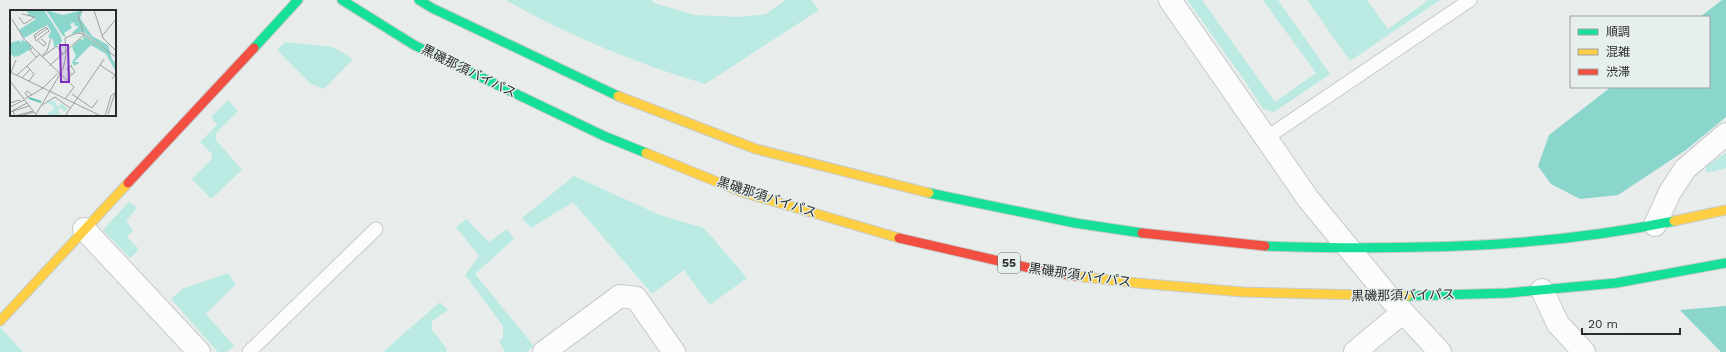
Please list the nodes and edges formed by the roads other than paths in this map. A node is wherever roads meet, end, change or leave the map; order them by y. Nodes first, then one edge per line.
1 (298, 0) edge
2 (342, 0) edge
3 (419, 0) edge
4 (1170, 0) edge
5 (1470, 0) edge
6 (1726, 134) edge
7 (1266, 138) junction
8 (1726, 210) edge
9 (1655, 226) junction
10 (84, 229) junction
11 (376, 229) dead end
12 (1349, 249) junction
13 (1726, 262) edge
14 (1542, 290) junction
15 (1396, 305) junction
16 (0, 321) edge
17 (199, 352) edge
18 (249, 352) edge
19 (544, 352) edge
20 (674, 352) edge
21 (1355, 352) edge
22 (1440, 352) edge
23 (1584, 352) edge

1 - 10 main road
2 - 15 main road, 黒磯那須バイパス / 55
3 - 12 main road
4 - 7 street
5 - 7 lane
6 - 9 street
7 - 12 street
8 - 9 main road
9 - 12 main road
10 - 16 main road
10 - 17 street
11 - 18 lane
12 - 15 street
13 - 14 main road, 黒磯那須バイパス / 55
14 - 15 main road, 黒磯那須バイパス / 55
14 - 23 street
15 - 21 street
15 - 22 street
19 - 20 street

